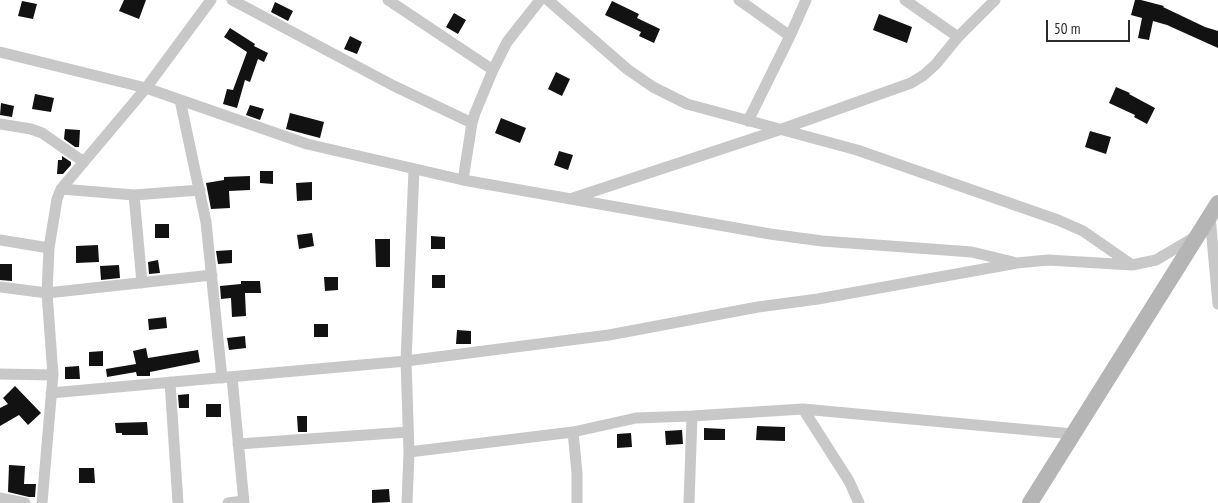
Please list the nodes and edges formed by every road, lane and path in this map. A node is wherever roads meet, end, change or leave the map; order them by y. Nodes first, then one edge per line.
1 (211, 0) edge
2 (232, 0) edge
3 (388, 0) edge
4 (540, 0) edge
5 (548, 0) edge
6 (739, 0) edge
7 (806, 0) edge
8 (906, 0) edge
9 (995, 0) edge
10 (790, 36) junction
11 (958, 37) junction
12 (0, 52) edge
13 (493, 70) junction
14 (146, 88) junction
15 (180, 100) junction
16 (748, 121) junction
17 (472, 123) junction
18 (0, 124) edge
19 (782, 129) junction
20 (84, 162) junction
21 (414, 169) junction
22 (463, 180) junction
23 (61, 189) junction
24 (200, 190) junction
25 (134, 195) junction
26 (569, 199) junction
27 (1214, 210) edge
28 (1198, 235) junction
29 (0, 240) edge
30 (49, 248) junction
31 (1017, 263) junction
32 (1132, 265) junction
33 (212, 276) junction
34 (142, 283) junction
35 (0, 287) edge
36 (47, 293) junction
37 (1218, 304) edge
38 (406, 361) junction
39 (0, 374) edge
40 (53, 375) junction
41 (227, 378) junction
42 (170, 382) junction
43 (51, 393) junction
44 (803, 409) junction
45 (692, 416) junction
46 (408, 432) junction
47 (573, 432) junction
48 (1073, 434) junction
49 (238, 444) junction
50 (408, 452) junction
51 (0, 498) edge
52 (244, 502) edge
53 (25, 503) edge
54 (42, 503) edge
55 (178, 503) edge
56 (228, 503) edge
57 (407, 503) edge
58 (577, 503) edge
59 (689, 503) edge
60 (859, 503) edge
61 (1030, 503) edge

1 - 14 street
2 - 17 street
3 - 13 street
4 - 13 street
5 - 16 street
6 - 10 street
7 - 10 street
8 - 11 street
9 - 11 street
10 - 16 street
11 - 19 street
12 - 14 street
13 - 17 street
14 - 15 street
14 - 20 street
15 - 21 street
15 - 24 street
16 - 19 street
17 - 22 street
18 - 20 street
19 - 26 street
19 - 32 street
20 - 23 street
21 - 22 street
21 - 38 street
22 - 26 street
23 - 25 street
23 - 30 street
24 - 25 street
24 - 33 street
25 - 34 street
26 - 31 street
27 - 28 main road
27 - 37 street
28 - 32 street
28 - 48 main road
29 - 30 street
30 - 36 street
31 - 32 street
31 - 38 street
33 - 34 street
33 - 41 street
34 - 36 street
35 - 36 street
36 - 40 street
38 - 41 street
38 - 46 street
39 - 40 street
40 - 43 street
41 - 42 street
41 - 49 street
42 - 43 street
42 - 55 street
43 - 54 street
44 - 45 street
44 - 48 street
44 - 60 street
45 - 47 street
45 - 59 street
46 - 49 street
46 - 50 street
47 - 50 street
47 - 58 street
48 - 61 main road
49 - 52 street
50 - 57 street
51 - 53 street
52 - 56 street

